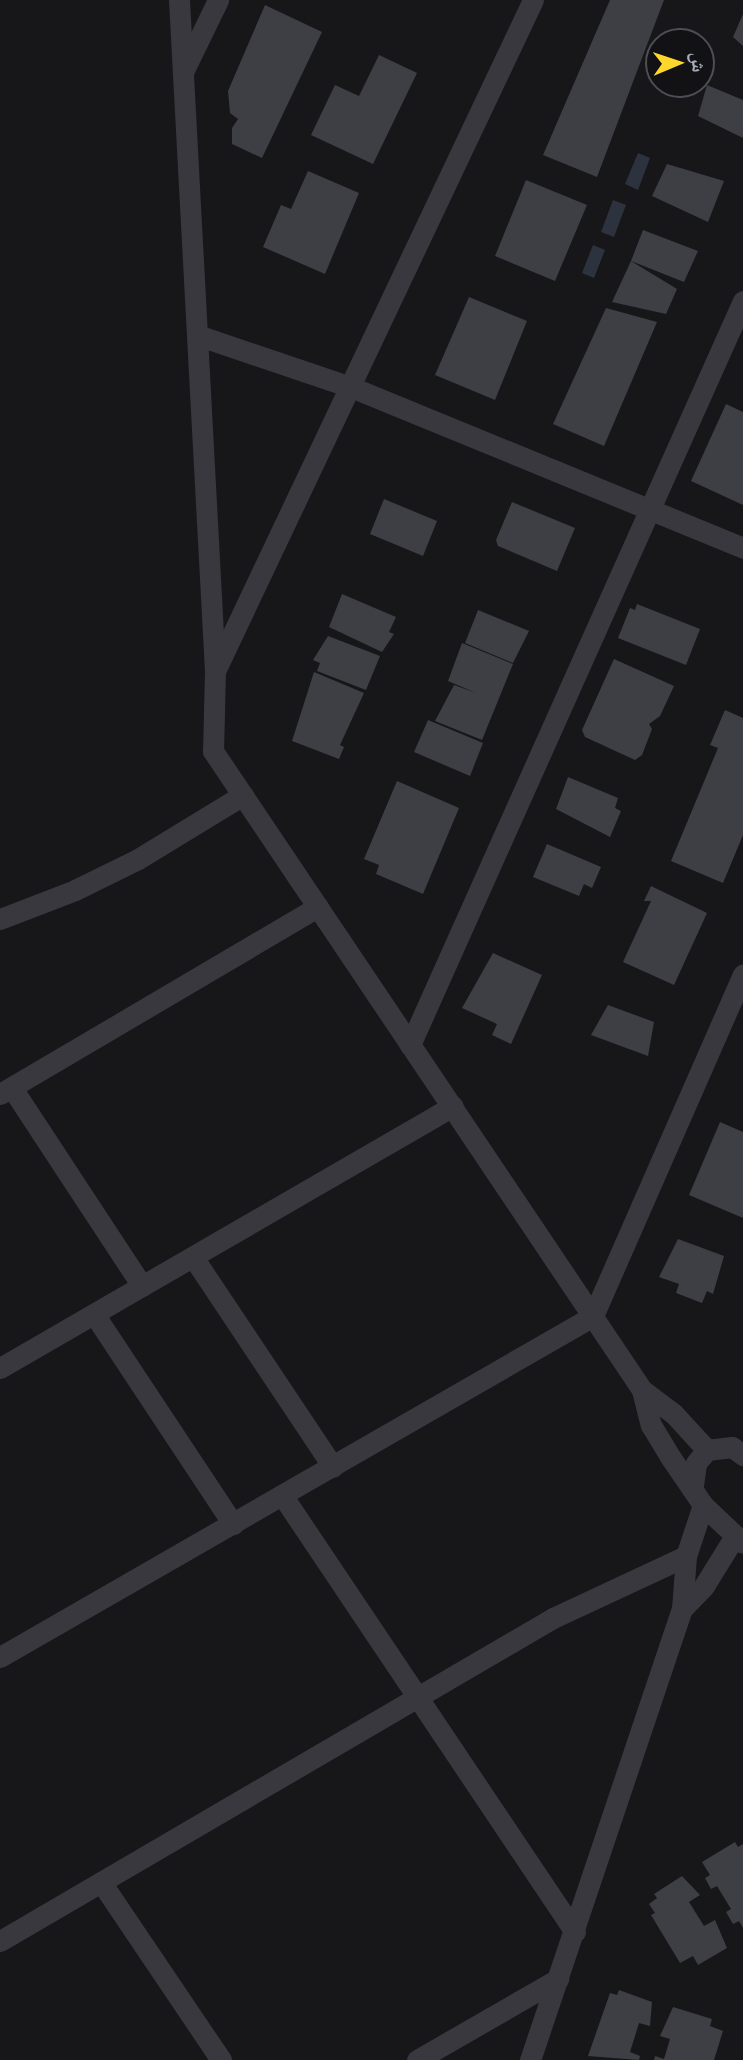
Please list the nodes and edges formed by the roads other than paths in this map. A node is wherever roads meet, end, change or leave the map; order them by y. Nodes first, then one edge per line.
1 (179, 0) edge
2 (218, 0) edge
3 (533, 0) edge
4 (183, 72) junction
5 (743, 301) edge
6 (197, 335) junction
7 (351, 387) junction
8 (652, 508) junction
9 (743, 548) edge
10 (215, 671) junction
11 (243, 795) junction
12 (318, 907) junction
13 (0, 919) edge
14 (743, 975) edge
15 (410, 1045) junction
16 (6, 1091) edge
17 (453, 1106) junction
18 (193, 1256) junction
19 (142, 1286) junction
20 (94, 1314) junction
21 (593, 1316) junction
22 (0, 1368) edge
23 (642, 1390) junction
24 (739, 1444) edge
25 (707, 1450) junction
26 (333, 1467) junction
27 (692, 1485) junction
28 (282, 1495) junction
29 (703, 1505) junction
30 (233, 1524) junction
31 (739, 1540) edge
32 (685, 1556) junction
33 (682, 1609) junction
34 (0, 1657) edge
35 (418, 1698) junction
36 (101, 1882) junction
37 (575, 1932) junction
38 (0, 1941) edge
39 (558, 1979) junction
40 (221, 2060) edge
41 (417, 2060) edge
42 (530, 2060) edge

1 - 4 street
2 - 4 street
3 - 7 street
4 - 6 street
5 - 8 street
6 - 7 street
6 - 10 street
7 - 8 street
7 - 10 street
8 - 9 street
8 - 15 street
10 - 11 street
11 - 12 street
11 - 13 street
12 - 15 street
12 - 16 street
14 - 21 street
15 - 17 street
16 - 19 street
17 - 18 street
17 - 21 street
18 - 19 street
18 - 26 street
19 - 20 street
20 - 22 street
20 - 30 street
21 - 23 street
21 - 26 street
23 - 25 street
23 - 27 street
24 - 25 street
25 - 27 street
26 - 28 street
27 - 29 street
28 - 30 street
28 - 35 street
29 - 31 street
29 - 32 street
30 - 34 street
31 - 33 street
32 - 33 street
32 - 35 street
33 - 37 street
35 - 36 street
35 - 37 street
36 - 38 street
36 - 40 street
37 - 39 street
39 - 41 street
39 - 42 street

